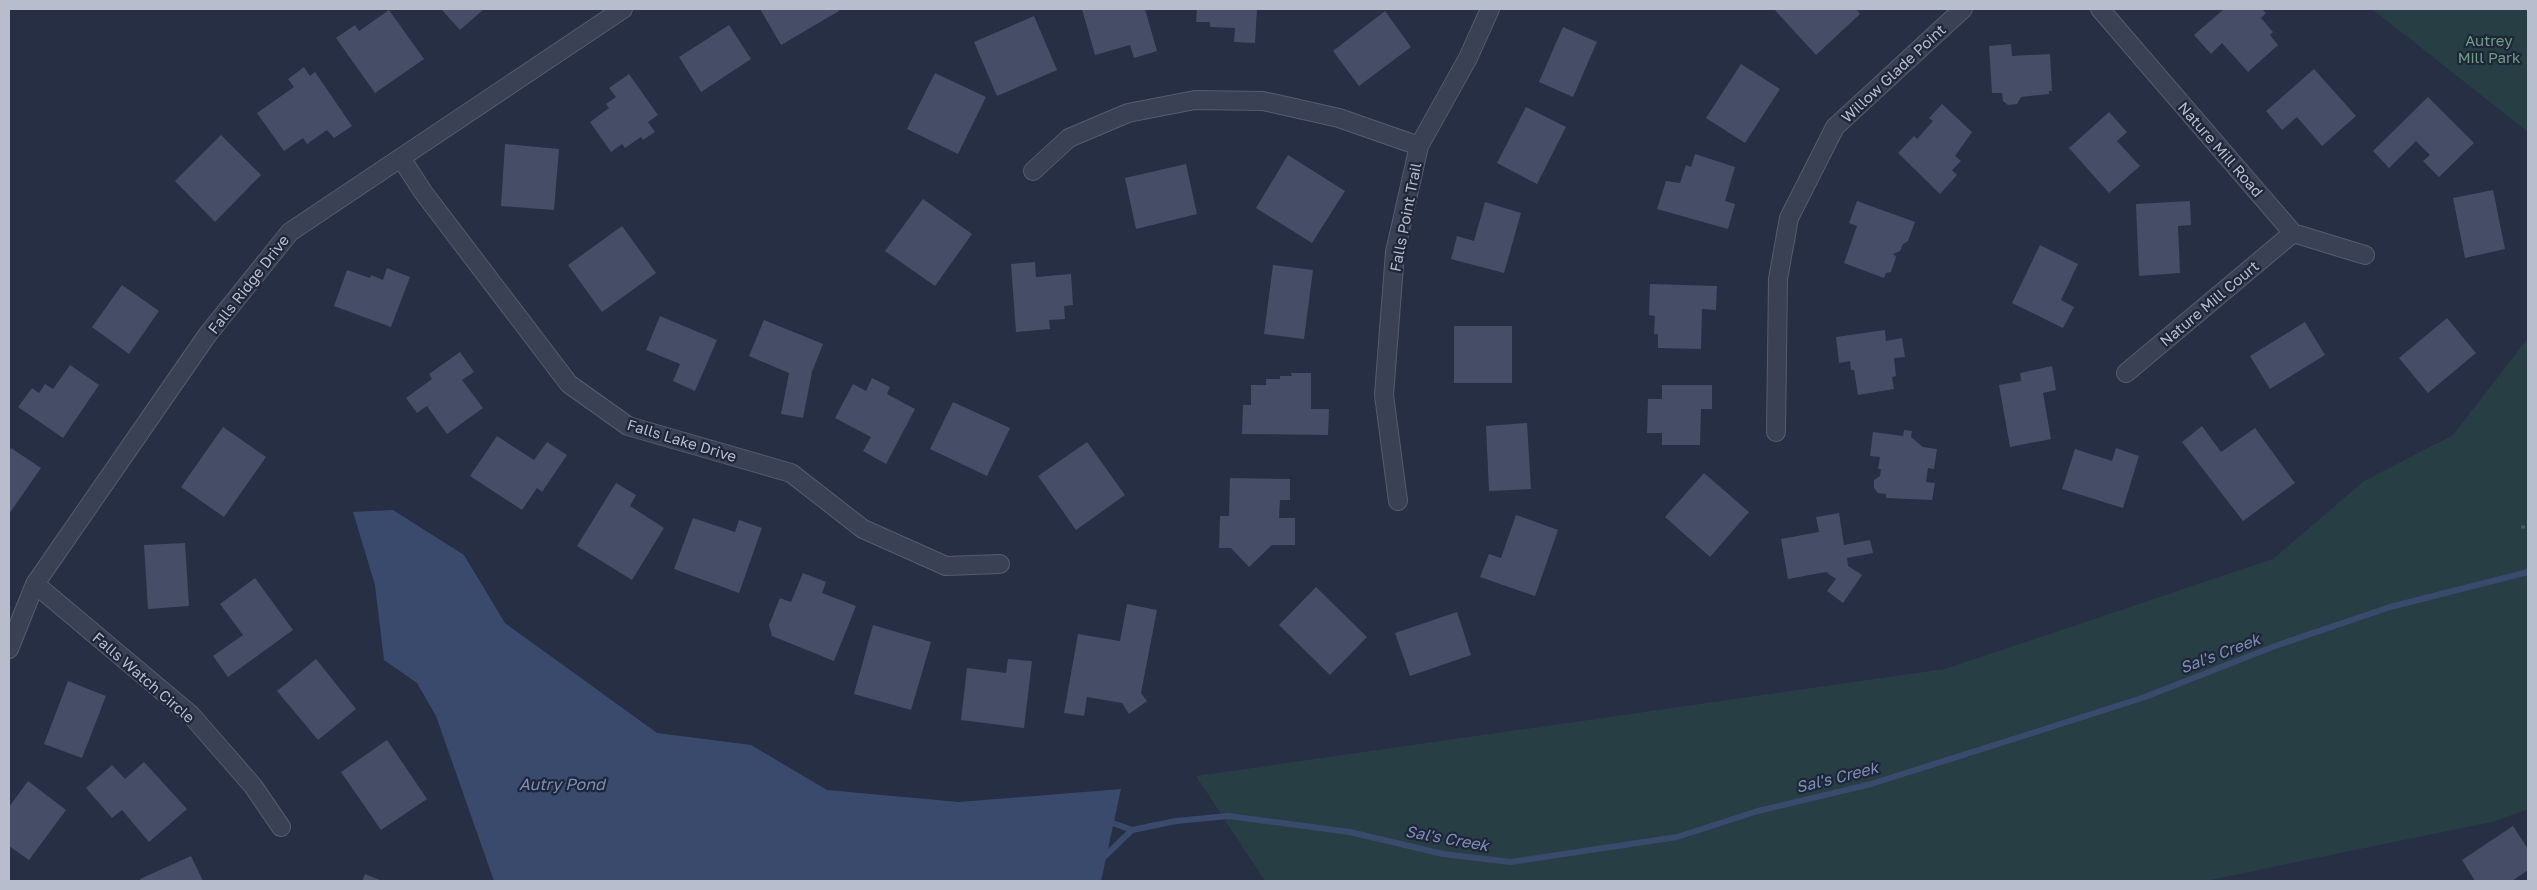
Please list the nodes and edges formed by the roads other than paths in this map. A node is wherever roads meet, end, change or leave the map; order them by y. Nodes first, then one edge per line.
1 (623, 9) edge
2 (1490, 9) edge
3 (1963, 9) edge
4 (2100, 9) edge
5 (1419, 146) junction
6 (400, 158) junction
7 (1032, 171) dead end
8 (2293, 233) junction
9 (2365, 255) dead end
10 (2126, 373) dead end
11 (1776, 432) dead end
12 (1398, 501) dead end
13 (1000, 564) dead end
14 (35, 584) junction
15 (9, 649) edge
16 (281, 827) dead end

1 - 6 street, Falls Ridge Drive
2 - 5 street, Falls Point Trail
3 - 11 street, Willow Glade Point
4 - 8 street, Nature Mill Road
5 - 7 street
5 - 12 street, Falls Point Trail
6 - 13 street, Falls Lake Drive
6 - 14 street, Falls Ridge Drive
8 - 9 street
8 - 10 street, Nature Mill Court
14 - 15 street, Falls Ridge Drive
14 - 16 street, Falls Watch Circle

